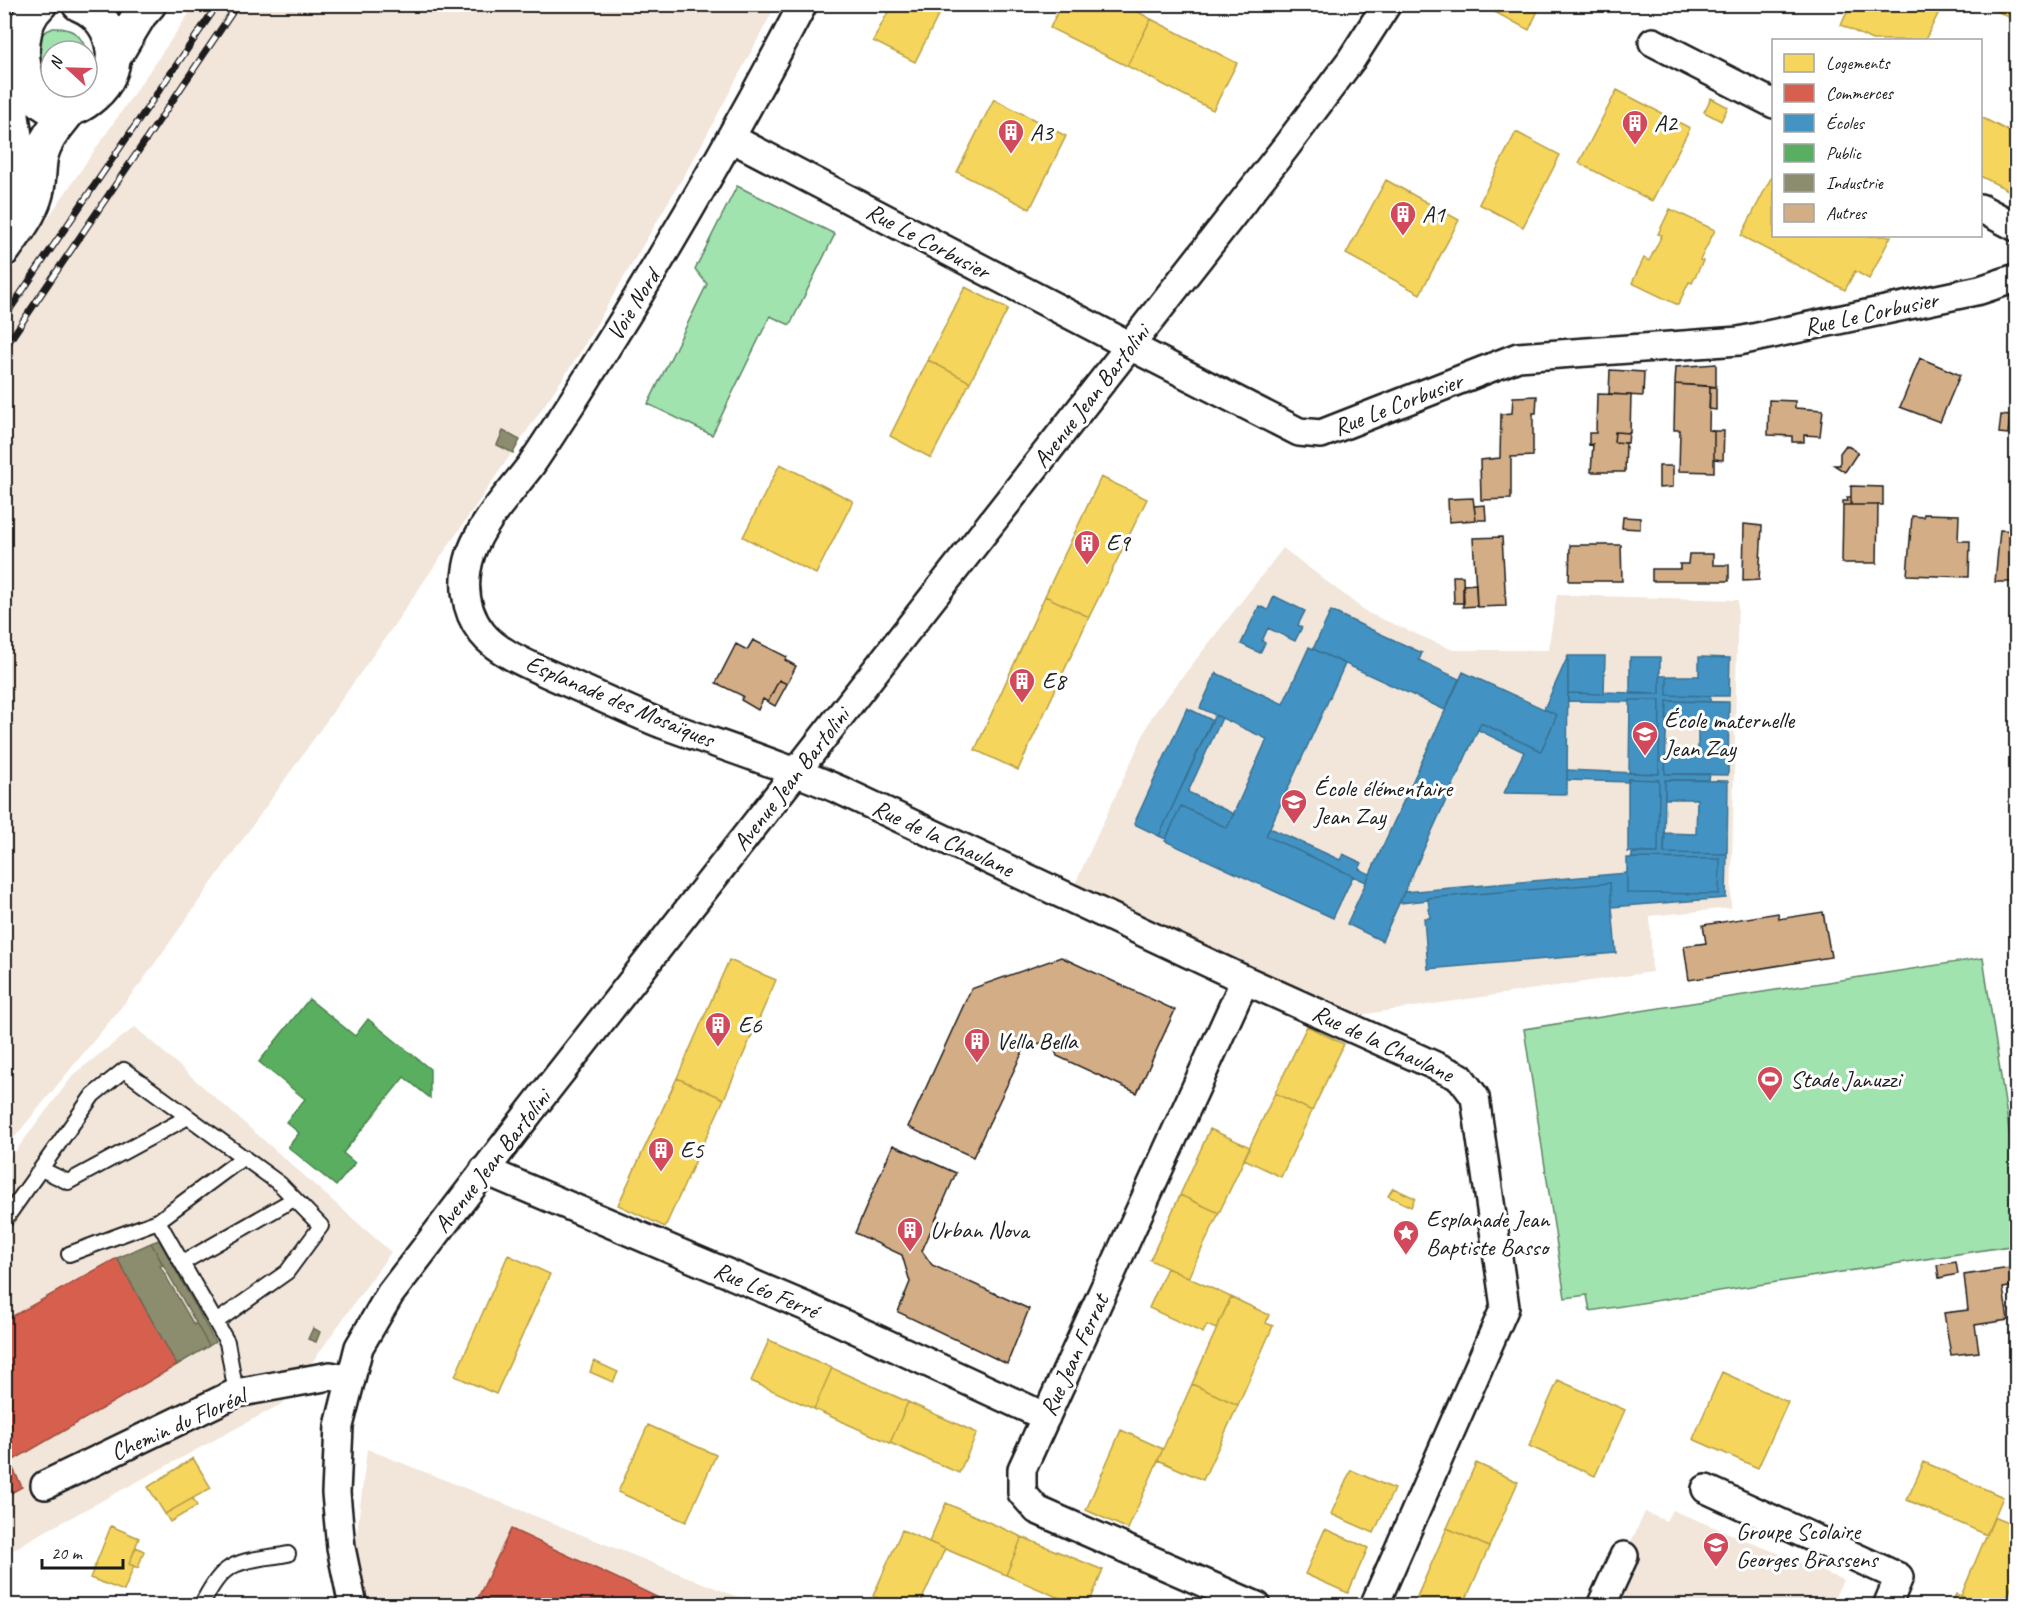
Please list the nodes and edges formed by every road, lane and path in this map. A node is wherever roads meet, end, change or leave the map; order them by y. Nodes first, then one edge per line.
1 (149, 4) edge
2 (803, 4) edge
3 (1387, 4) edge
4 (91, 5) edge
5 (18, 25) edge
6 (1653, 42) dead end
7 (114, 57) junction
8 (13, 84) junction
9 (1772, 103) edge
10 (72, 108) junction
11 (731, 138) junction
12 (1982, 209) edge
13 (2016, 227) edge
14 (4, 235) edge
15 (4, 249) edge
16 (2016, 278) edge
17 (1130, 346) junction
18 (467, 601) joint
19 (797, 771) junction
20 (1245, 980) junction
21 (188, 1117) junction
22 (244, 1157) junction
23 (41, 1169) junction
24 (484, 1170) junction
25 (294, 1199) junction
26 (4, 1221) edge
27 (158, 1221) junction
28 (69, 1254) dead end
29 (182, 1263) junction
30 (216, 1322) junction
31 (351, 1380) junction
32 (236, 1393) junction
33 (1046, 1417) junction
34 (45, 1485) dead end
35 (1706, 1489) dead end
36 (288, 1554) dead end
37 (1624, 1556) dead end
38 (201, 1605) edge
39 (353, 1605) edge
40 (1257, 1605) edge
41 (1374, 1605) edge
42 (1601, 1605) edge
43 (1887, 1605) edge

1 - 7 street
2 - 11 street, Voie Nord
3 - 17 street, Avenue Jean Bartolini
4 - 7 street
5 - 8 street
6 - 9 street
7 - 10 street
8 - 10 street
8 - 14 street
10 - 15 street
11 - 17 street, Rue Le Corbusier
11 - 18 street, Voie Nord
12 - 13 street
16 - 17 street, Rue Le Corbusier
17 - 19 street, Avenue Jean Bartolini
18 - 19 street, Esplanade des Mosaïques
19 - 20 street, Rue de la Chaulane
19 - 24 street, Avenue Jean Bartolini
20 - 33 street, Rue Jean Ferrat
20 - 41 street, Rue de la Chaulane
21 - 22 lane
21 - 23 lane
21 - 23 lane
22 - 25 lane
22 - 27 lane
23 - 26 lane
24 - 31 street, Avenue Jean Bartolini
24 - 33 street, Rue Léo Ferré
25 - 29 lane
25 - 30 lane
27 - 28 lane
27 - 29 lane
29 - 30 lane
30 - 32 lane
31 - 32 street, Chemin du Floréal
31 - 39 street, Avenue Jean Bartolini
32 - 34 street, Chemin du Floréal
33 - 40 street, Rue Jean Ferrat
35 - 43 street
36 - 38 lane
37 - 42 street

